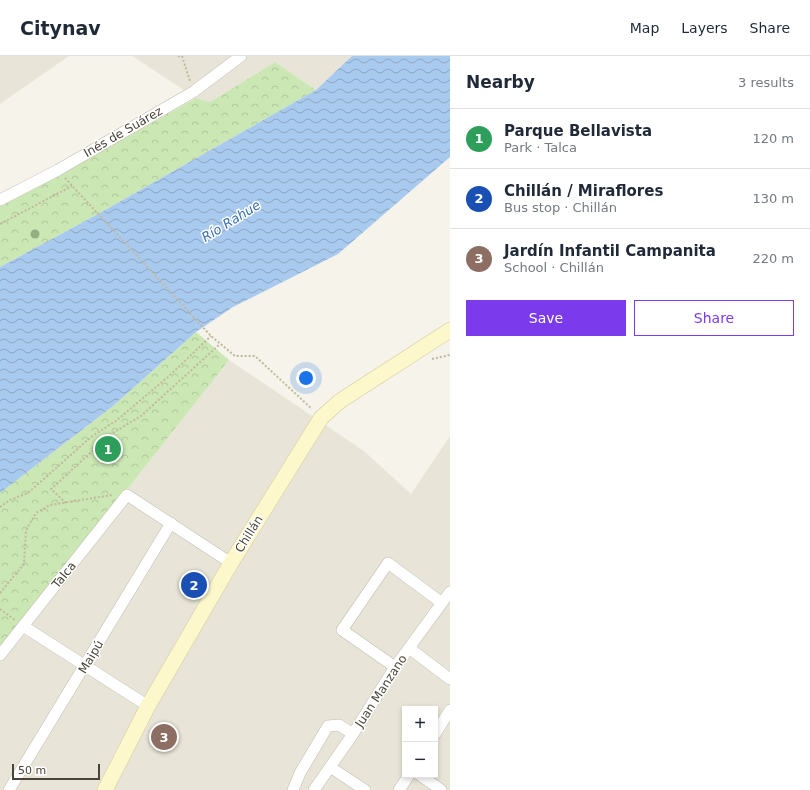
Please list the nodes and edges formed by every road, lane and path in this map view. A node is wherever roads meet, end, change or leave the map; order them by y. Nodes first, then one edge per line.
1 (178, 56) edge
2 (241, 56) edge
3 (182, 57) edge
4 (193, 92) junction
5 (58, 170) junction
6 (72, 186) junction
7 (0, 200) edge
8 (0, 224) edge
9 (450, 330) edge
10 (211, 336) junction
11 (220, 344) junction
12 (321, 418) junction
13 (127, 495) junction
14 (66, 503) junction
15 (0, 507) edge
16 (171, 523) junction
17 (231, 563) junction
18 (450, 592) edge
19 (0, 593) edge
20 (442, 603) junction
21 (0, 609) edge
22 (23, 626) junction
23 (409, 648) junction
24 (0, 655) edge
25 (85, 667) junction
26 (395, 667) junction
27 (450, 679) edge
28 (148, 706) junction
29 (450, 710) edge
30 (438, 729) edge
31 (353, 734) junction
32 (330, 767) junction
33 (407, 778) edge
34 (424, 778) edge
35 (9, 790) edge
36 (105, 790) edge
37 (293, 790) edge
38 (314, 790) edge
39 (365, 790) edge
40 (399, 790) edge
41 (441, 790) edge

1 - 3 path
2 - 4 street, Inés de Suárez
3 - 4 path
4 - 5 street, Inés de Suárez
5 - 6 path
5 - 7 street, Inés de Suárez
6 - 8 path
6 - 10 path
9 - 12 street, Chillán
10 - 11 path
10 - 15 path
11 - 12 path
11 - 14 path
12 - 17 street, Chillán
13 - 14 path
13 - 16 street
13 - 22 street, Talca
14 - 19 path
16 - 17 street
16 - 25 street, Maipú
17 - 28 street, Chillán
18 - 20 street, Juan Manzano
20 - 23 street, Juan Manzano
20 - 26 street
21 - 22 path
22 - 24 street, Talca
22 - 25 street
23 - 26 street, Juan Manzano
23 - 27 street
25 - 28 street
25 - 35 street, Maipú
26 - 31 street, Juan Manzano
28 - 36 street, Chillán
29 - 30 street
31 - 32 street, Juan Manzano
31 - 37 street
32 - 38 street, Juan Manzano
32 - 39 street
33 - 40 street
34 - 41 street

